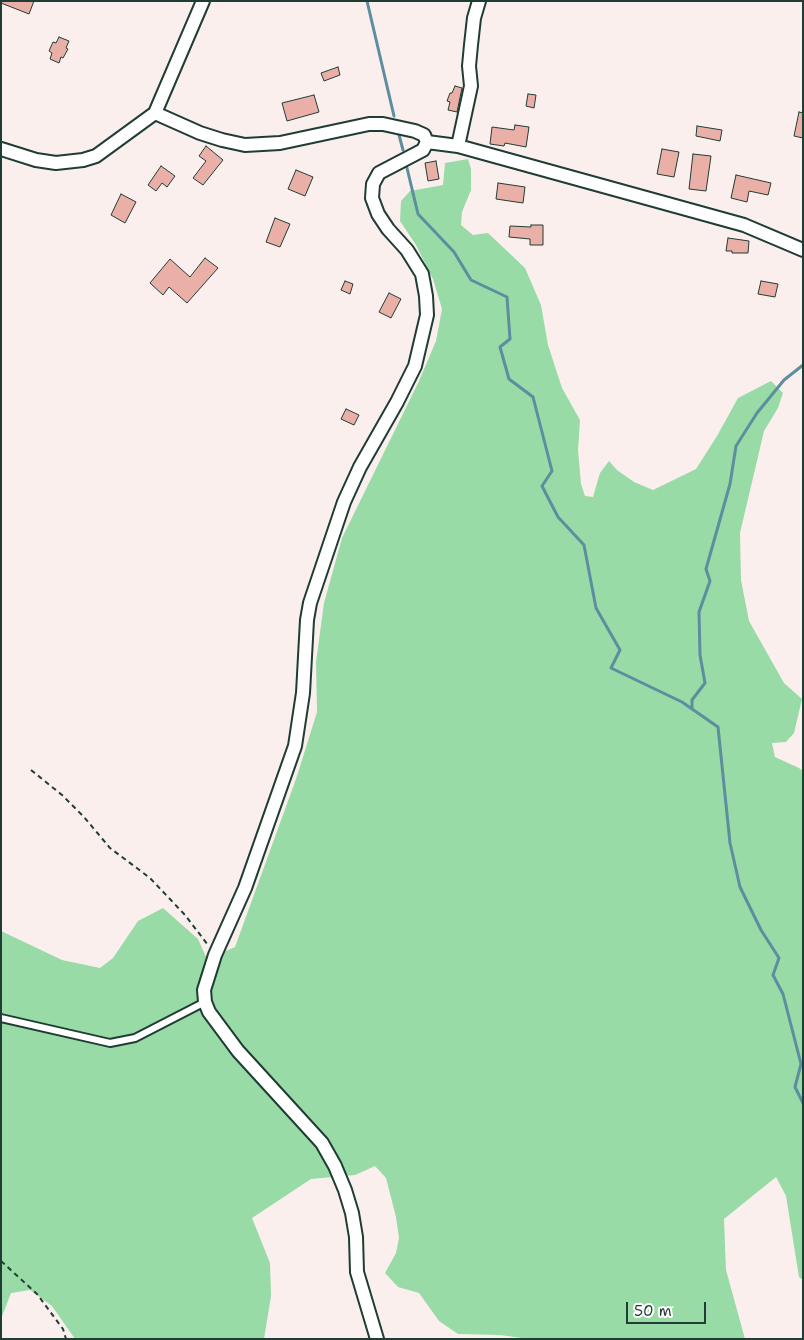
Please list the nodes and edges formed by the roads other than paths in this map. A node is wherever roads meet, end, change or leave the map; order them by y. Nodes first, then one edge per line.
1 (203, 1) edge
2 (479, 1) edge
3 (155, 113) junction
4 (428, 142) junction
5 (458, 146) junction
6 (1, 149) edge
7 (803, 250) edge
8 (205, 1002) junction
9 (1, 1018) edge
10 (377, 1339) edge

1 - 3 street
2 - 5 street
3 - 4 street
3 - 6 street
4 - 5 street
4 - 8 street
5 - 7 street
8 - 9 lane
8 - 10 street

